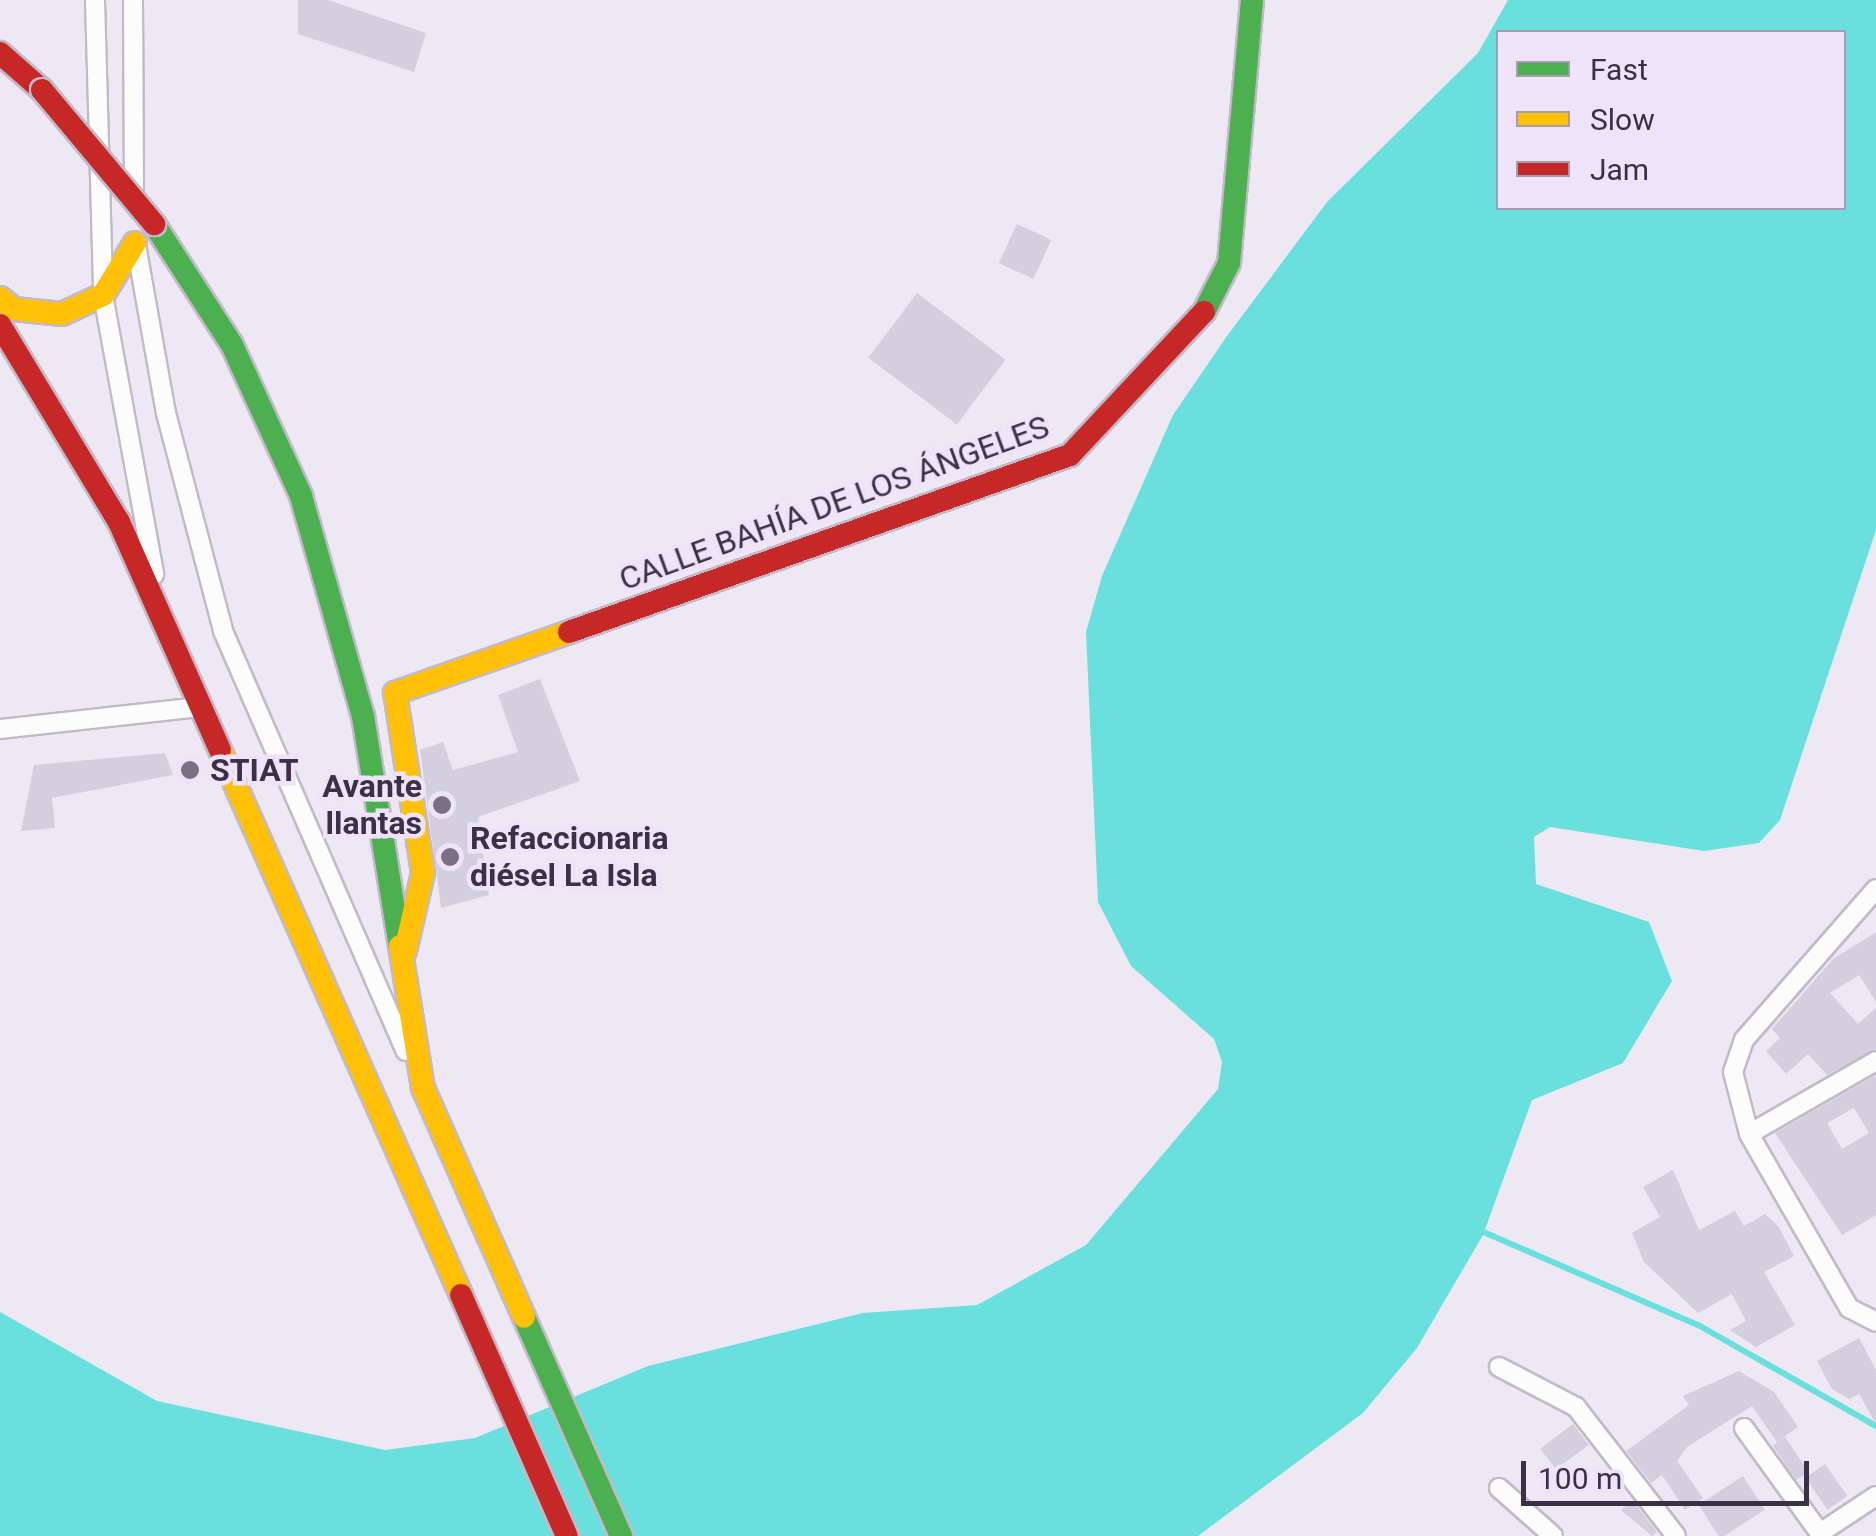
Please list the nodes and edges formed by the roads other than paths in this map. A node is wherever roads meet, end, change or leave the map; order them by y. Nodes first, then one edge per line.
1 (95, 0) edge
2 (133, 0) edge
3 (1252, 0) edge
4 (0, 53) edge
5 (136, 243) junction
6 (103, 295) junction
7 (0, 298) edge
8 (0, 324) edge
9 (164, 625) junction
10 (200, 707) junction
11 (0, 729) edge
12 (1876, 889) edge
13 (402, 964) junction
14 (1876, 1061) edge
15 (423, 1088) junction
16 (1749, 1134) junction
17 (1876, 1320) edge
18 (1499, 1367) dead end
19 (1744, 1428) dead end
20 (1499, 1488) dead end
21 (1876, 1496) edge
22 (1821, 1534) edge
23 (567, 1536) edge
24 (621, 1536) edge
25 (1553, 1536) edge
26 (1676, 1536) edge

1 - 6 street
2 - 5 street
3 - 13 main road, CALLE BAHÍA DE LOS ÁNGELES
4 - 13 main road, bridge
5 - 6 main road
5 - 15 street
6 - 7 main road
6 - 9 street
8 - 9 main road
9 - 10 main road
10 - 11 street
10 - 23 main road
12 - 16 street
13 - 15 main road
14 - 16 street
15 - 24 main road
16 - 17 street
18 - 26 street
19 - 22 street
20 - 25 street
21 - 22 street

